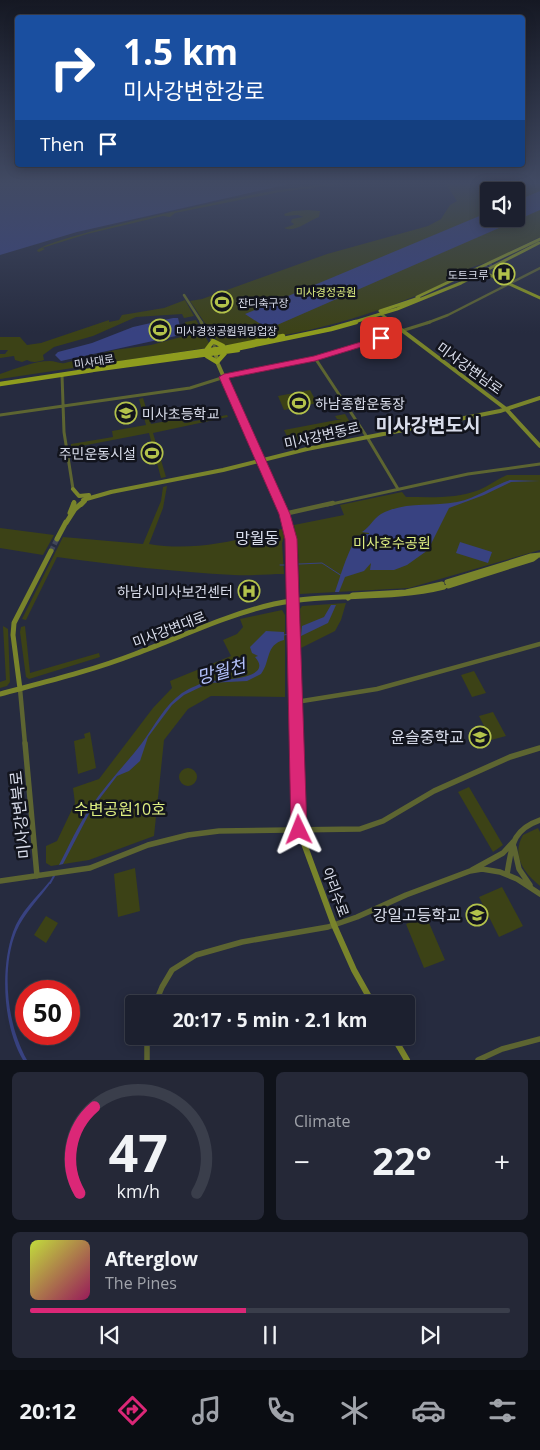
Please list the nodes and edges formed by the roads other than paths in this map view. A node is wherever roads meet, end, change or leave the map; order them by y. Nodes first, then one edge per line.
1 (539, 241) edge
2 (493, 264) tunnel mouth
3 (540, 268) edge
4 (478, 269) junction
5 (483, 272) junction
6 (467, 277) junction
7 (510, 284) junction
8 (184, 294) dead end
9 (540, 296) edge
10 (381, 314) junction
11 (316, 331) junction
12 (404, 332) junction
13 (213, 340) junction
14 (235, 348) junction
15 (215, 351) junction
16 (227, 352) junction
17 (196, 354) junction
18 (315, 358) junction
19 (217, 362) junction
20 (92, 369) junction
21 (62, 375) junction
22 (224, 377) junction
23 (0, 382) edge
24 (540, 398) edge
25 (62, 405) junction
26 (506, 408) junction
27 (0, 414) edge
28 (367, 437) junction
29 (540, 446) edge
30 (261, 461) junction
31 (540, 464) edge
32 (398, 488) junction
33 (73, 490) joint
34 (108, 493) junction
35 (78, 499) junction
36 (284, 514) junction
37 (66, 523) junction
38 (57, 539) tunnel mouth
39 (51, 551) tunnel mouth
40 (539, 555) edge
41 (292, 602) junction
42 (540, 644) edge
43 (20, 689) junction
44 (0, 694) edge
45 (296, 702) junction
46 (540, 748) edge
47 (540, 820) edge
48 (299, 830) junction
49 (513, 842) junction
50 (472, 870) junction
51 (507, 874) junction
52 (37, 876) junction
53 (0, 881) edge
54 (532, 887) junction
55 (540, 894) edge
56 (334, 925) junction
57 (159, 995) edge
58 (368, 995) edge
59 (540, 1039) edge
60 (147, 1045) edge
61 (398, 1045) edge
62 (147, 1060) edge
63 (407, 1060) edge
64 (478, 1060) edge

1 - 2 main road
1 - 4 main road
1 - 5 main road
3 - 7 street
4 - 5 main road
4 - 6 main road
5 - 6 main road
5 - 7 main road
6 - 10 main road
6 - 11 main road
7 - 9 main road
7 - 12 street
8 - 13 street
10 - 11 main road
10 - 12 main road, 미사강변남로
11 - 14 main road
12 - 18 street
12 - 26 main road, 미사강변남로
13 - 14 main road
13 - 15 street
13 - 17 main road
14 - 15 main road
14 - 16 main road
15 - 16 main road
15 - 17 main road, 미사대로
15 - 19 main road, 아리수로
16 - 19 main road
17 - 19 main road
17 - 20 main road, 미사대로
18 - 22 street
18 - 28 street
19 - 22 main road, 아리수로
20 - 21 main road, 미사대로
20 - 23 main road, 미사대로
21 - 23 main road, 미사대로
21 - 25 street
22 - 25 street
22 - 30 main road, 아리수로
24 - 26 main road, 미사강변동로
25 - 27 street
25 - 33 street
26 - 28 main road, 미사강변동로
26 - 29 main road, 미사강변남로
28 - 30 main road, 미사강변동로
28 - 32 street
30 - 34 main road, 미사강변동로
30 - 36 main road, 아리수로
31 - 32 street
32 - 36 street
33 - 35 main road
34 - 35 main road
34 - 37 main road
35 - 37 main road
36 - 41 main road, 아리수로
37 - 38 main road
39 - 43 main road, 미사강변북로
40 - 41 main road, 미사강변대로
41 - 43 main road, 미사강변대로
41 - 45 main road, 아리수로
42 - 45 street
43 - 44 main road, 미사강변대로
43 - 52 street, 미사강변북로
45 - 48 main road, 아리수로
46 - 48 street
47 - 49 street
48 - 52 street
48 - 56 main road, 아리수로
49 - 50 street
49 - 51 street
49 - 54 street
50 - 51 street
50 - 56 street
51 - 54 street
52 - 53 street
54 - 55 street
56 - 57 street
56 - 58 main road, 아리수로
59 - 64 street
60 - 62 street
61 - 63 main road

